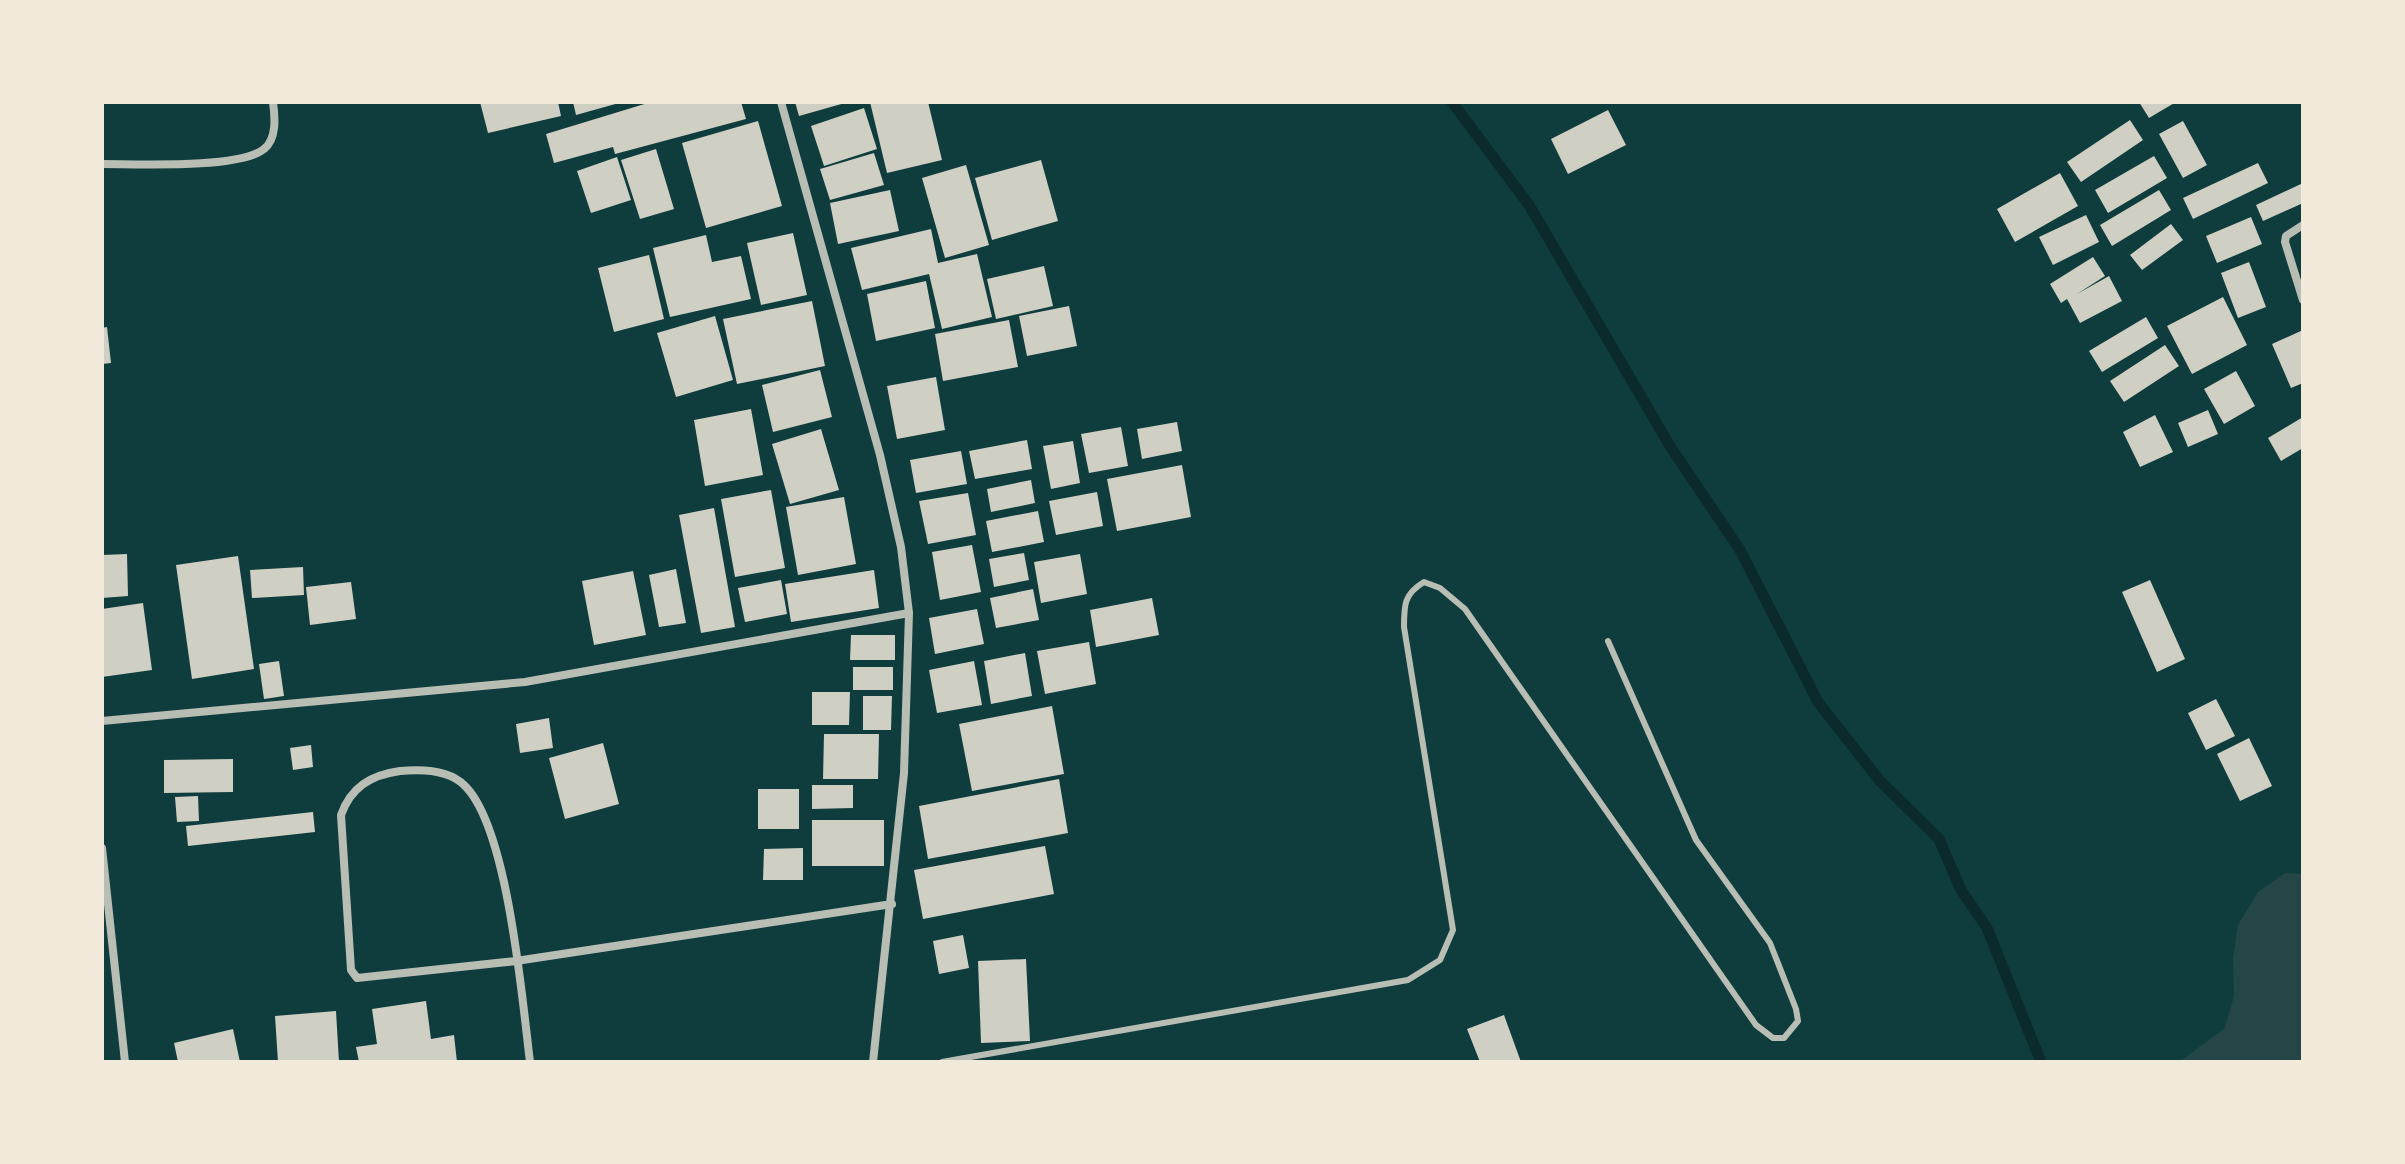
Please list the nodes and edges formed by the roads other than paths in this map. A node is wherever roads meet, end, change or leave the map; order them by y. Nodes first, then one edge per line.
1 (273, 102) edge
2 (781, 102) edge
3 (102, 164) edge
4 (2303, 225) edge
5 (2303, 300) edge
6 (909, 613) junction
7 (1608, 641) dead end
8 (102, 721) edge
9 (102, 848) edge
10 (892, 904) junction
11 (516, 961) junction
12 (976, 1060) edge
13 (125, 1062) edge
14 (530, 1062) edge
15 (873, 1062) edge
16 (942, 1062) edge

1 - 3 street
2 - 6 street
4 - 5 street
6 - 8 street
6 - 10 street
7 - 12 lane
9 - 13 street
10 - 11 street
10 - 15 street
11 - 11 street
11 - 14 street
12 - 16 lane

